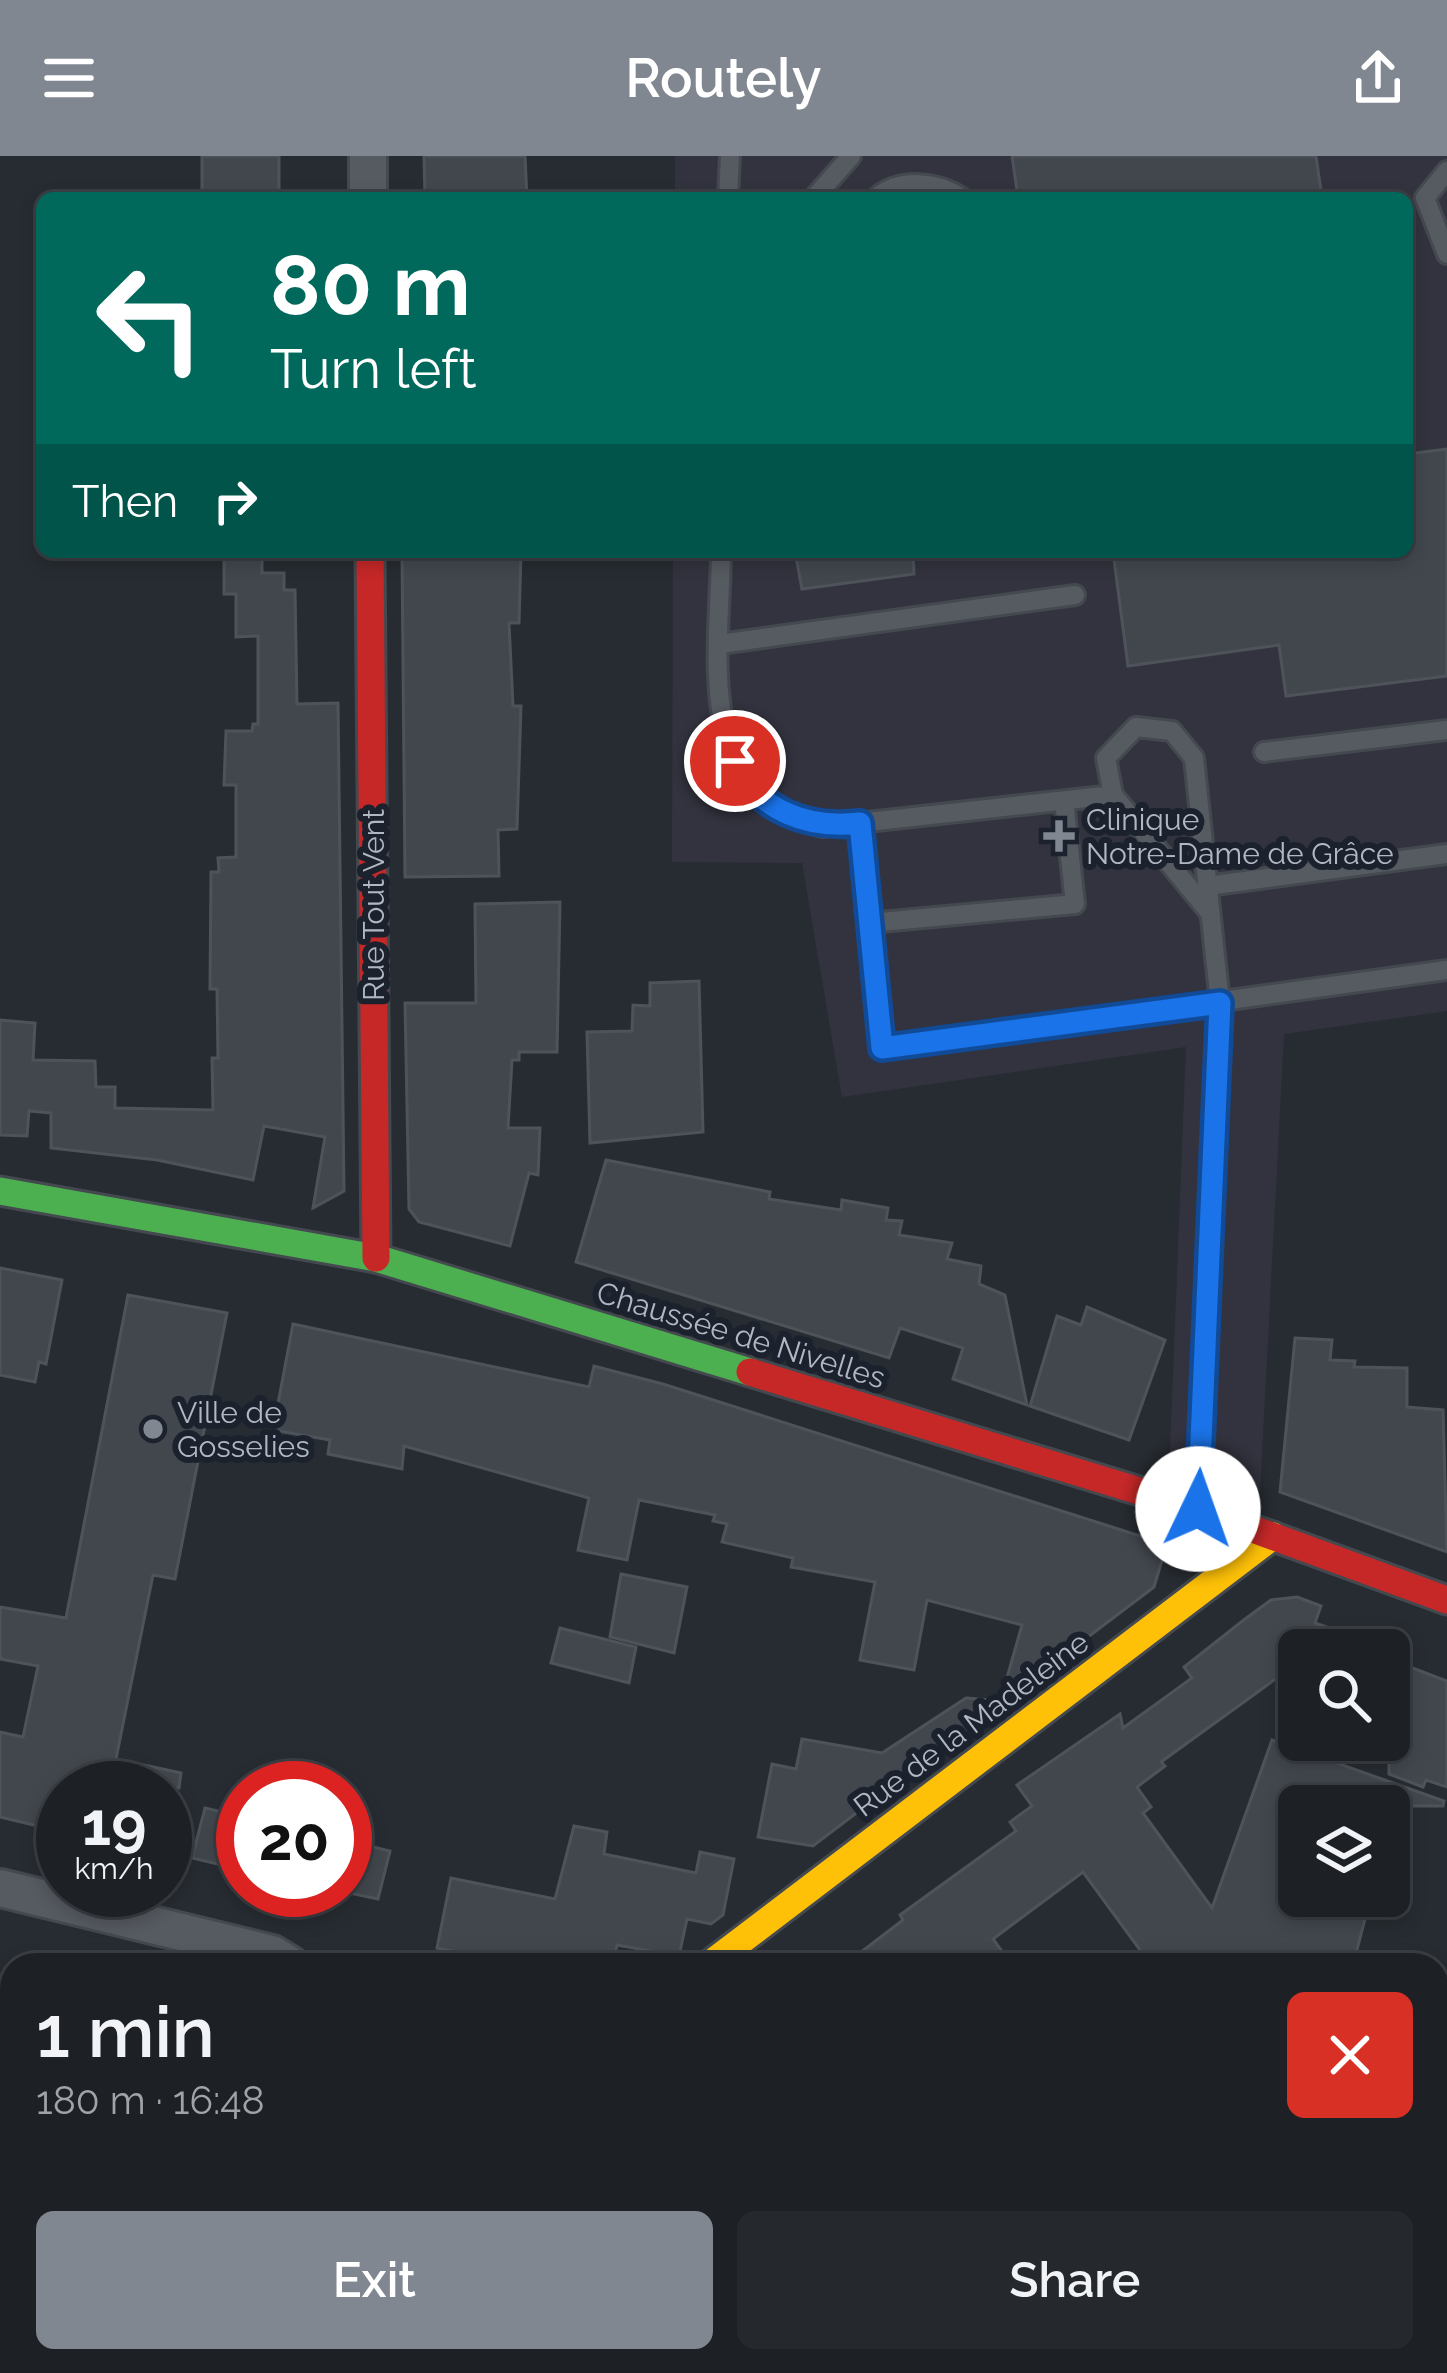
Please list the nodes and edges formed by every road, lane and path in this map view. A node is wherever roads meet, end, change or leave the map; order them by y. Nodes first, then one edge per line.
1 (368, 156) edge
2 (730, 156) edge
3 (851, 156) edge
4 (1447, 171) edge
5 (368, 192) edge
6 (728, 192) edge
7 (819, 192) edge
8 (883, 192) edge
9 (948, 192) edge
10 (1447, 254) edge
11 (370, 558) edge
12 (722, 558) edge
13 (1075, 595) dead end
14 (721, 644) junction
15 (1447, 730) edge
16 (1264, 752) dead end
17 (1113, 795) junction
18 (1064, 801) junction
19 (860, 823) junction
20 (1447, 854) edge
21 (1207, 886) junction
22 (1210, 913) junction
23 (870, 923) junction
24 (1447, 970) edge
25 (1220, 1003) junction
26 (0, 1191) edge
27 (376, 1258) junction
28 (1198, 1509) junction
29 (1273, 1536) junction
30 (1447, 1600) edge
31 (0, 1888) edge
32 (268, 1953) edge
33 (725, 1953) edge

1 - 5 street
2 - 6 lane
3 - 7 lane
4 - 10 lane
8 - 9 lane
11 - 27 main road, Rue Tout Vent
12 - 14 lane
13 - 14 lane
14 - 19 lane
15 - 16 lane
17 - 18 lane
17 - 21 lane
17 - 22 lane
18 - 19 lane
18 - 23 lane
19 - 23 lane
20 - 21 lane
21 - 22 lane
22 - 25 lane
23 - 25 lane
24 - 25 lane
25 - 28 lane
26 - 27 main road, Chaussée de Nivelles
27 - 28 main road, Chaussée de Nivelles
28 - 29 main road, Chaussée de Nivelles
29 - 30 main road, Chaussée de Nivelles
29 - 33 main road, Rue de la Madeleine
31 - 32 street

